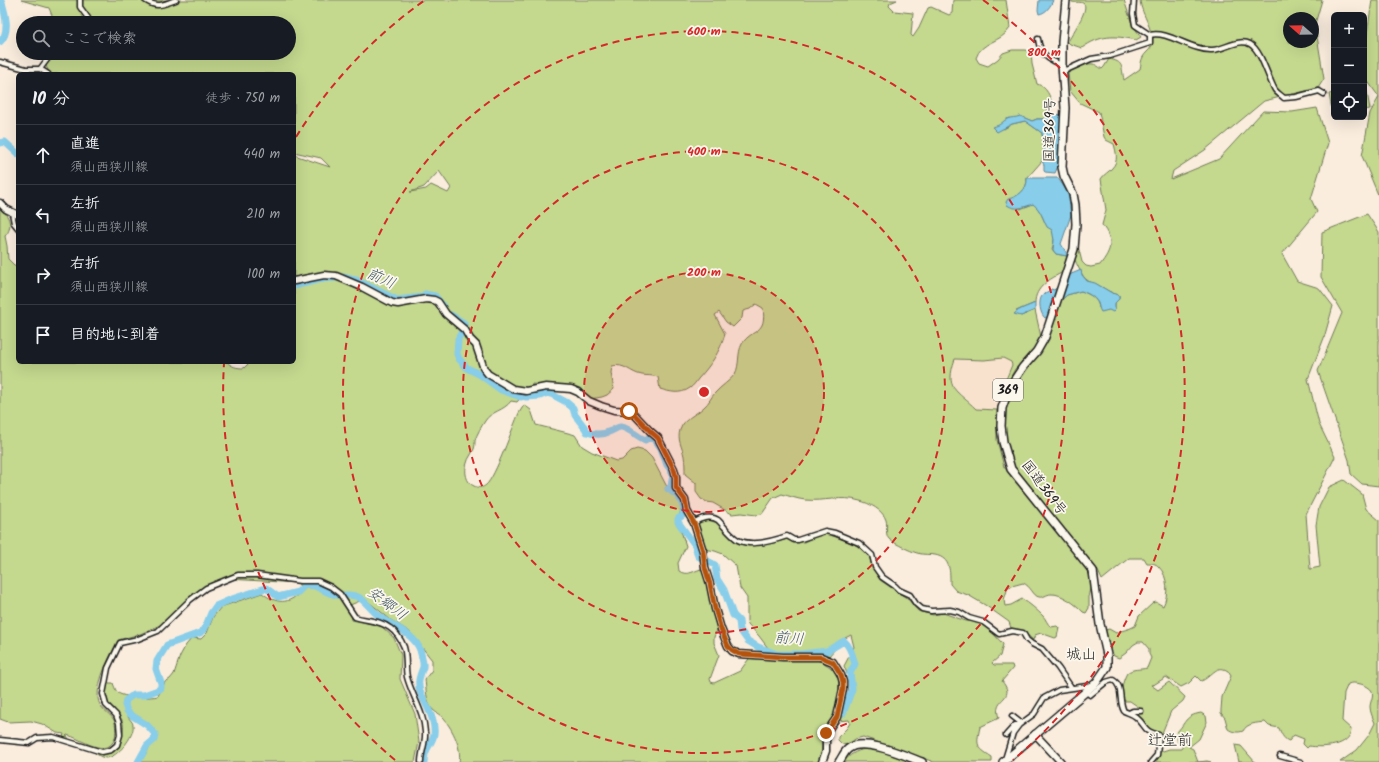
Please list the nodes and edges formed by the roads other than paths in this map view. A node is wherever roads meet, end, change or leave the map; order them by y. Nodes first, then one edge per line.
1 (80, 0) edge
2 (145, 0) edge
3 (176, 0) edge
4 (1066, 0) edge
5 (1134, 0) edge
6 (87, 16) edge
7 (1150, 35) junction
8 (1038, 39) dead end
9 (47, 60) edge
10 (0, 62) edge
11 (1062, 68) junction
12 (40, 69) junction
13 (45, 72) edge
14 (1324, 94) dead end
15 (0, 203) edge
16 (15, 214) edge
17 (16, 226) edge
18 (296, 281) edge
19 (694, 523) junction
20 (1096, 683) junction
21 (1071, 688) junction
22 (1086, 692) junction
23 (1141, 711) dead end
24 (1129, 713) junction
25 (1012, 716) dead end
26 (1020, 724) junction
27 (1034, 734) junction
28 (1006, 735) dead end
29 (0, 740) edge
30 (1280, 756) dead end
31 (421, 762) edge
32 (822, 762) edge
33 (839, 762) edge
34 (922, 762) edge
35 (1004, 762) edge
36 (1061, 762) edge
37 (1151, 762) edge
38 (1301, 762) edge

1 - 6 street
2 - 3 street
4 - 11 highway, 国道369号 / 369
5 - 7 street
7 - 11 street
7 - 14 street
8 - 11 street
9 - 12 street
10 - 12 street
11 - 20 highway, 国道369号 / 369
12 - 13 street
15 - 16 main road
16 - 17 street
18 - 19 main road
19 - 21 street
19 - 32 main road
20 - 21 street
20 - 22 highway, 国道369号 / 369
21 - 26 street
22 - 24 street
22 - 27 highway, 国道369号 / 369
23 - 24 street
24 - 37 street
25 - 26 street
26 - 28 street
26 - 35 street
27 - 35 highway, 国道369号 / 369
27 - 36 main road
29 - 31 street
30 - 38 street
33 - 34 highway

